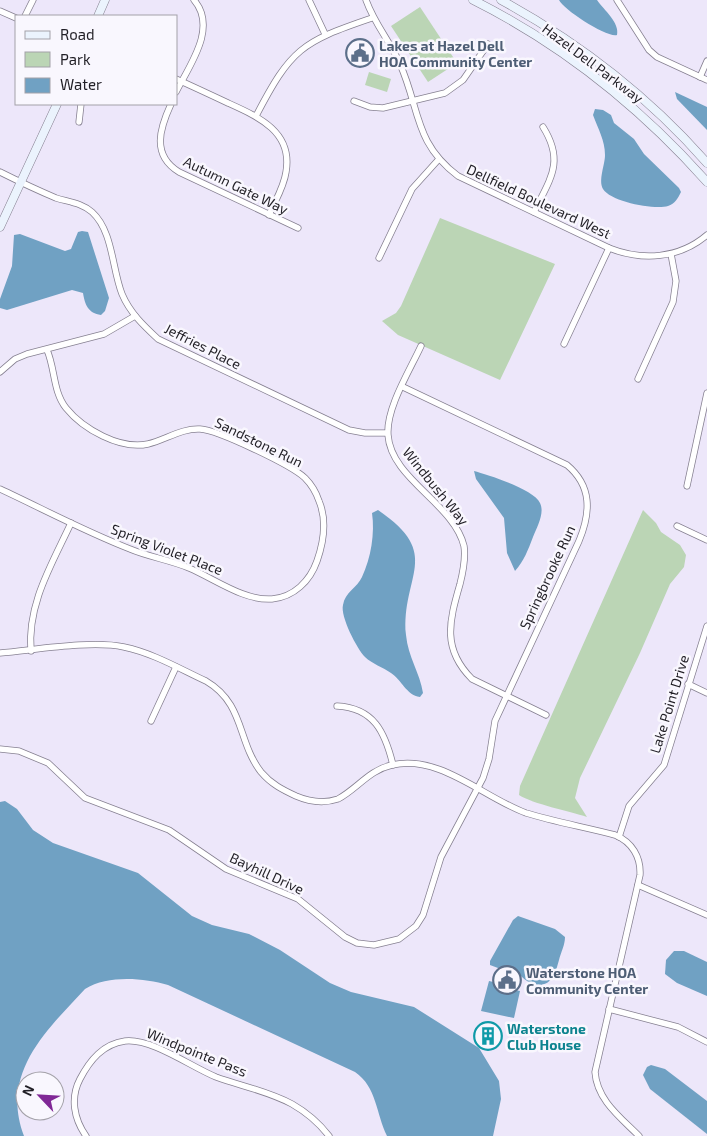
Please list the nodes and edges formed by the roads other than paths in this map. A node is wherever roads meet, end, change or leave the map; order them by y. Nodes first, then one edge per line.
1 (32, 0) edge
2 (105, 0) edge
3 (194, 0) edge
4 (309, 0) edge
5 (366, 0) edge
6 (374, 0) edge
7 (474, 0) edge
8 (501, 0) edge
9 (617, 0) edge
10 (369, 8) junction
11 (0, 11) edge
12 (25, 15) edge
13 (98, 15) edge
14 (15, 18) edge
15 (372, 18) junction
16 (325, 34) junction
17 (488, 44) dead end
18 (707, 61) edge
19 (700, 77) junction
20 (179, 80) edge
21 (707, 80) edge
22 (354, 101) dead end
23 (412, 102) junction
24 (57, 105) edge
25 (81, 105) edge
26 (171, 105) edge
27 (256, 116) junction
28 (79, 122) dead end
29 (543, 127) dead end
30 (439, 160) junction
31 (707, 163) edge
32 (0, 172) edge
33 (21, 182) junction
34 (707, 182) edge
35 (534, 212) junction
36 (269, 215) junction
37 (0, 227) edge
38 (298, 228) dead end
39 (707, 235) edge
40 (609, 248) junction
41 (671, 254) junction
42 (379, 258) dead end
43 (135, 316) junction
44 (564, 344) dead end
45 (421, 346) dead end
46 (47, 350) junction
47 (0, 372) edge
48 (638, 379) dead end
49 (402, 387) junction
50 (707, 393) edge
51 (387, 433) junction
52 (687, 486) dead end
53 (0, 489) edge
54 (71, 523) junction
55 (677, 526) dead end
56 (707, 540) edge
57 (316, 563) joint
58 (707, 626) edge
59 (31, 651) junction
60 (0, 653) edge
61 (176, 667) junction
62 (688, 684) junction
63 (707, 693) edge
64 (506, 696) junction
65 (337, 706) dead end
66 (546, 715) dead end
67 (151, 721) dead end
68 (0, 750) edge
69 (393, 765) junction
70 (478, 788) junction
71 (619, 836) junction
72 (638, 885) junction
73 (707, 915) edge
74 (609, 1009) junction
75 (707, 1042) edge
76 (86, 1136) edge
77 (329, 1136) edge
78 (639, 1136) edge

1 - 12 street
2 - 13 main road
3 - 20 street
4 - 16 street
5 - 10 street, Dellfield Boulevard West
6 - 10 street
7 - 34 main road, Hazel Dell Parkway
8 - 31 main road, Hazel Dell Parkway
9 - 19 street
10 - 15 street, Dellfield Boulevard West
11 - 14 street
15 - 16 street
15 - 23 street, Dellfield Boulevard West
16 - 27 street
17 - 23 street
18 - 19 street
19 - 21 street
20 - 27 street
22 - 23 street
23 - 30 street, Dellfield Boulevard West
24 - 33 main road
25 - 28 street
26 - 36 street, Autumn Gate Way
27 - 36 street
29 - 35 street
30 - 35 street, Dellfield Boulevard West
30 - 42 street
32 - 33 street, Jeffries Place
33 - 37 main road
33 - 43 street, Jeffries Place
35 - 40 street, Dellfield Boulevard West
36 - 38 street, Autumn Gate Way
39 - 41 street, Dellfield Boulevard West
40 - 41 street, Dellfield Boulevard West
40 - 44 street
41 - 48 street
43 - 46 street
43 - 51 street, Jeffries Place
45 - 49 street
46 - 47 street
46 - 57 street, Sandstone Run
49 - 51 street
49 - 64 street, Springbrooke Run
50 - 52 street
51 - 64 street, Windbush Way
53 - 54 street, Spring Violet Place
54 - 57 street, Spring Violet Place
54 - 59 street
55 - 56 street
58 - 62 street, Lake Point Drive
59 - 60 street
59 - 61 street
61 - 67 street
61 - 69 street
62 - 63 street
62 - 71 street, Lake Point Drive
64 - 66 street, Windbush Way
64 - 70 street, Springbrooke Run
65 - 69 street
68 - 70 street, Bayhill Drive
69 - 70 street
70 - 71 street
71 - 72 street
72 - 73 street
72 - 74 street
74 - 75 street
74 - 78 street
76 - 77 street, Windpointe Pass

